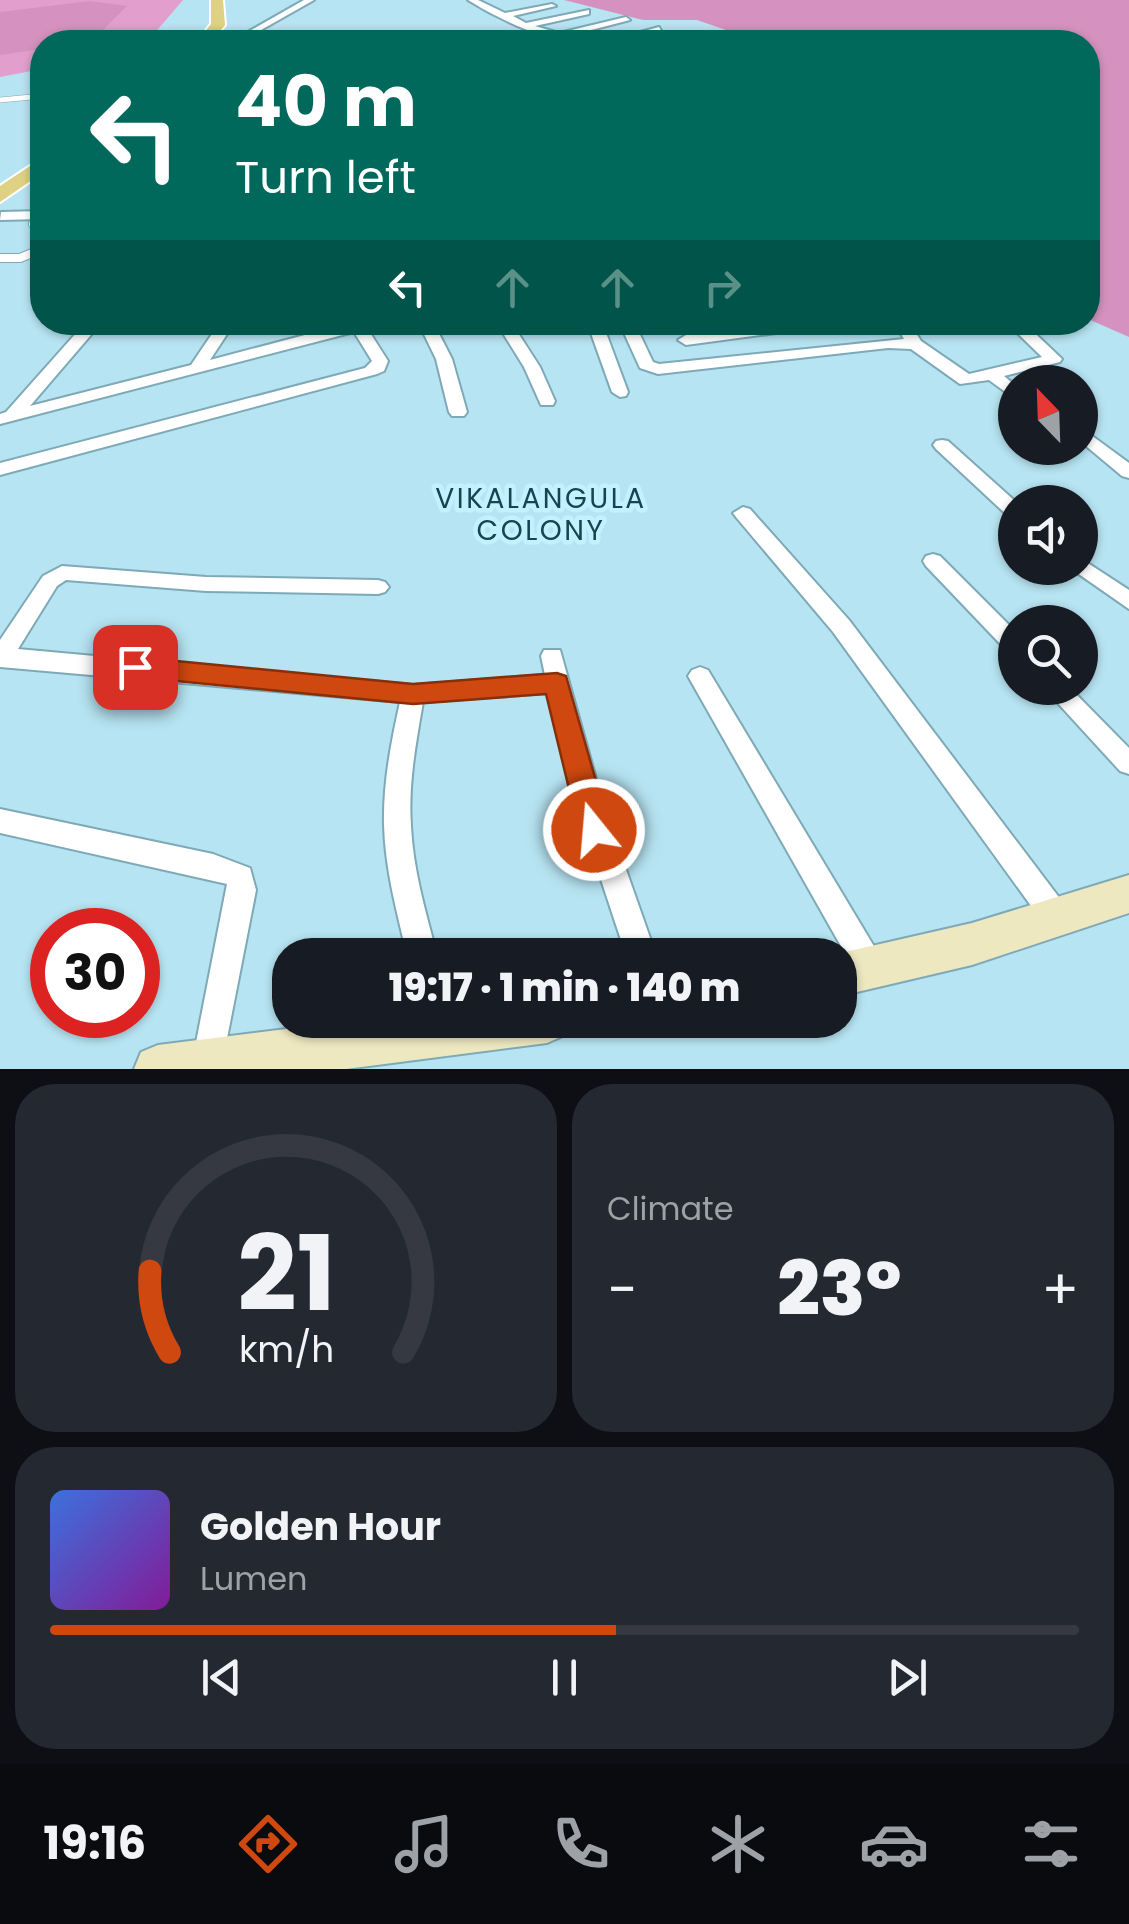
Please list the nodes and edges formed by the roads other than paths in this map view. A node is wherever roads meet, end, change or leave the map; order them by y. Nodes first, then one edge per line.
1 (217, 0) edge
2 (310, 0) edge
3 (472, 0) edge
4 (552, 6) dead end
5 (586, 12) dead end
6 (502, 16) junction
7 (626, 20) dead end
8 (526, 26) junction
9 (214, 30) edge
10 (256, 30) edge
11 (539, 30) edge
12 (584, 30) edge
13 (30, 97) edge
14 (0, 100) edge
15 (30, 173) edge
16 (30, 194) edge
17 (0, 196) edge
18 (30, 215) edge
19 (0, 216) edge
20 (30, 254) edge
21 (0, 258) edge
22 (83, 335) edge
23 (219, 335) edge
24 (328, 335) edge
25 (370, 335) edge
26 (432, 335) edge
27 (511, 335) edge
28 (599, 335) edge
29 (633, 335) edge
30 (683, 335) edge
31 (724, 335) edge
32 (909, 335) edge
33 (1027, 335) edge
34 (686, 340) junction
35 (915, 344) junction
36 (702, 364) junction
37 (195, 370) junction
38 (992, 374) junction
39 (998, 379) edge
40 (620, 392) dead end
41 (547, 401) dead end
42 (458, 412) dead end
43 (6, 418) edge
44 (942, 444) dead end
45 (1098, 447) edge
46 (0, 470) edge
47 (1129, 472) edge
48 (998, 496) edge
49 (743, 513) dead end
50 (933, 561) dead end
51 (1098, 579) edge
52 (378, 587) dead end
53 (1129, 602) edge
54 (998, 628) edge
55 (552, 656) dead end
56 (1, 657) edge
57 (700, 676) dead end
58 (557, 683) junction
59 (413, 694) junction
60 (1072, 705) edge
61 (1129, 764) edge
62 (0, 821) edge
63 (1129, 894) edge
64 (1056, 918) junction
65 (418, 938) edge
66 (635, 938) edge
67 (838, 938) edge
68 (857, 971) edge
69 (368, 1038) edge
70 (208, 1063) junction
71 (158, 1069) edge

1 - 9 main road
2 - 10 street
3 - 6 street
4 - 6 street
5 - 8 street
6 - 8 street
7 - 12 street
8 - 11 street
13 - 14 lane
15 - 17 main road
16 - 19 main road
18 - 19 street
20 - 21 lane
22 - 43 street
23 - 37 street
24 - 37 street
25 - 46 street
26 - 42 street
27 - 41 street
28 - 40 street
29 - 36 street
30 - 34 street
31 - 34 street
32 - 35 street
33 - 38 street
34 - 36 street
35 - 36 street
35 - 38 street
37 - 43 street
38 - 39 street
44 - 48 street
45 - 47 street
49 - 64 street
50 - 54 street
51 - 53 street
52 - 56 street
55 - 58 street
56 - 59 street
57 - 67 street
58 - 59 street
58 - 66 street
59 - 65 street
60 - 61 street
62 - 70 street
63 - 64 street
64 - 68 street
69 - 70 street
70 - 71 street

